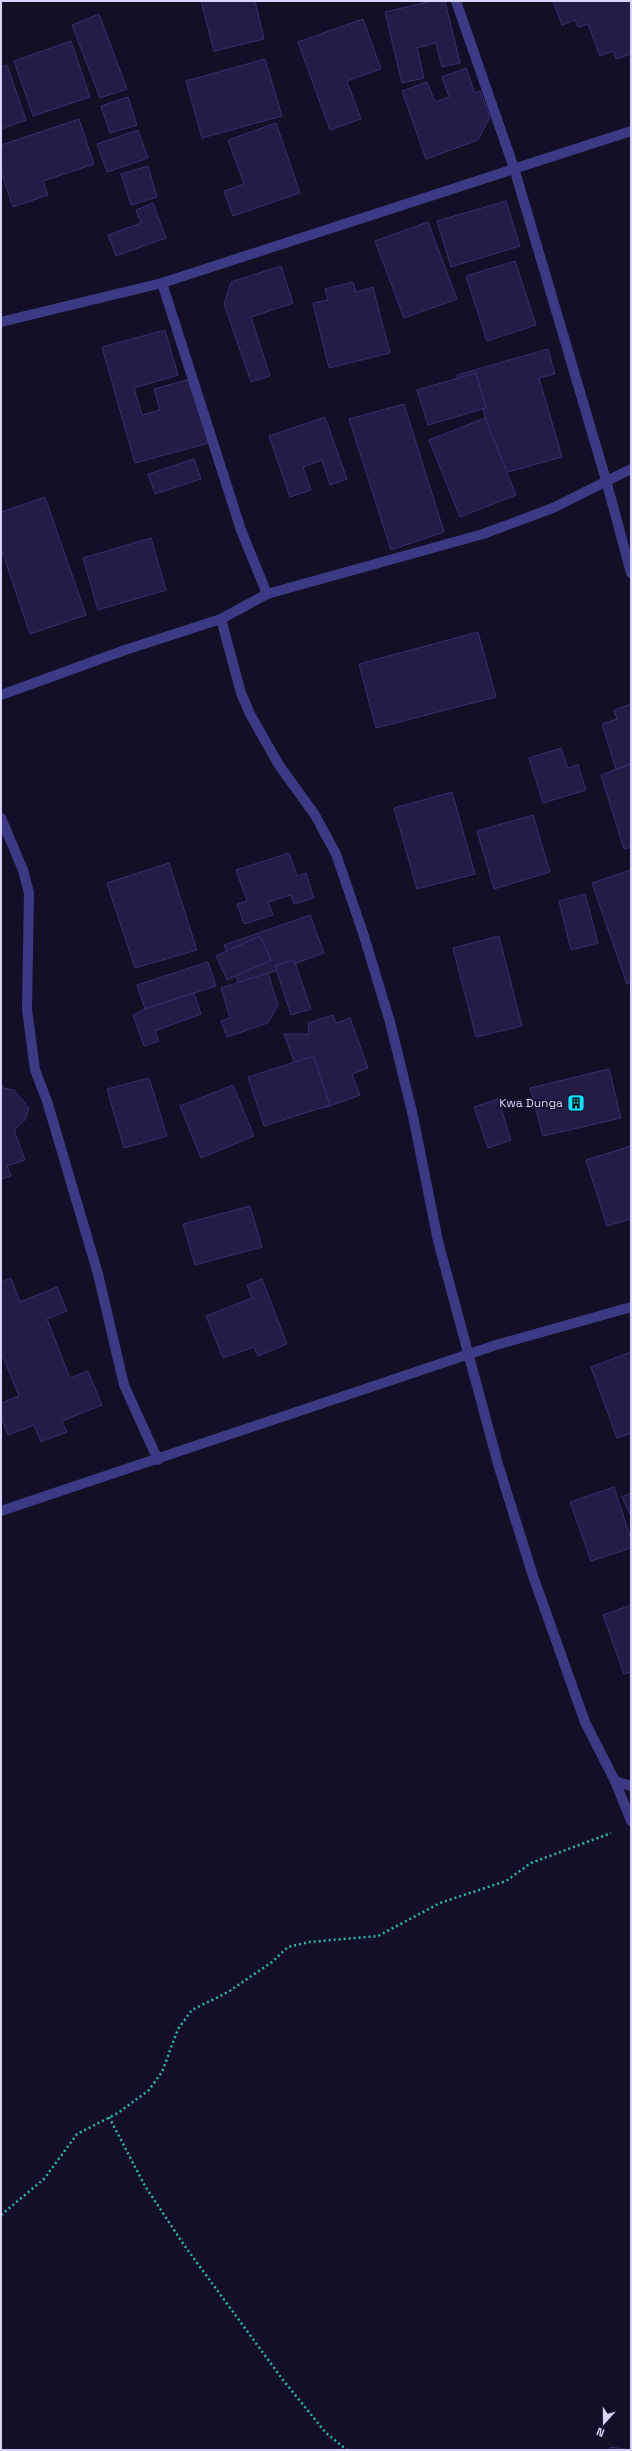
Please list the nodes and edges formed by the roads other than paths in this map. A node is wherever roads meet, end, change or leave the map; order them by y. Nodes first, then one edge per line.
1 (456, 1) edge
2 (631, 130) edge
3 (514, 168) junction
4 (162, 283) junction
5 (1, 322) edge
6 (631, 469) edge
7 (606, 480) junction
8 (631, 573) edge
9 (268, 594) junction
10 (221, 619) junction
11 (1, 695) edge
12 (1, 818) edge
13 (631, 1307) edge
14 (469, 1354) junction
15 (158, 1460) junction
16 (1, 1511) edge
17 (615, 1782) junction
18 (631, 1786) edge
19 (631, 1821) edge

1 - 3 street
2 - 3 street
3 - 4 street
3 - 7 street
4 - 5 street
4 - 9 street
6 - 7 street
7 - 8 street
7 - 9 street
9 - 10 street
10 - 11 street
10 - 14 street
12 - 15 street
13 - 14 street
14 - 15 street
14 - 17 street
15 - 16 street
17 - 18 street
17 - 19 street

